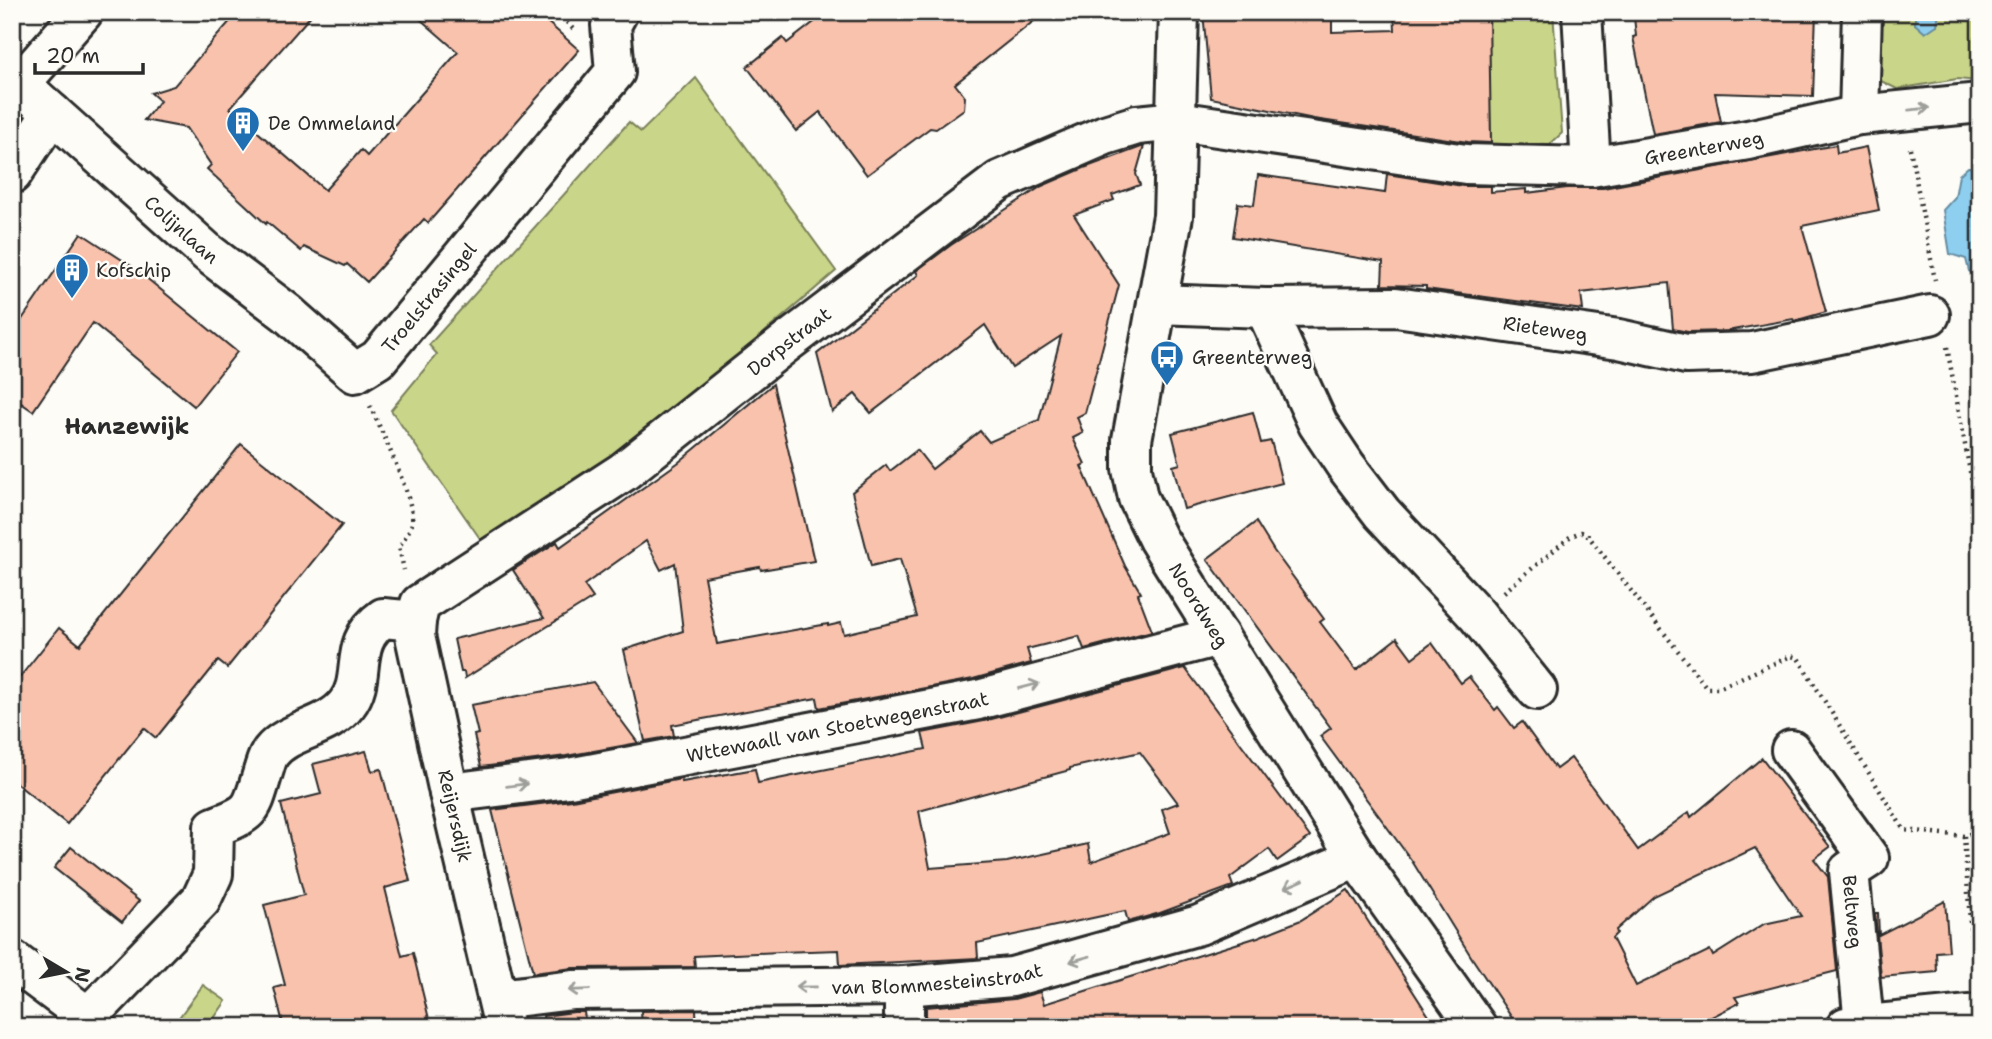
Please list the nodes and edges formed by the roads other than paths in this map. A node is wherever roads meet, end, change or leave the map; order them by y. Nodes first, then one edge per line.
1 (83, 12) edge
2 (618, 12) edge
3 (1179, 12) edge
4 (1582, 12) edge
5 (1862, 12) edge
6 (16, 80) edge
7 (1980, 103) edge
8 (52, 113) junction
9 (1859, 115) junction
10 (1177, 121) junction
11 (1591, 167) junction
12 (12, 174) edge
13 (1157, 304) junction
14 (1265, 308) junction
15 (1930, 315) dead end
16 (355, 373) joint
17 (418, 612) junction
18 (1219, 636) junction
19 (1537, 690) dead end
20 (1791, 750) dead end
21 (449, 793) junction
22 (1357, 858) junction
23 (12, 960) edge
24 (904, 986) junction
25 (502, 1013) edge
26 (1978, 1014) edge
27 (92, 1022) edge
28 (1855, 1026) edge
29 (904, 1027) edge
30 (1477, 1027) edge

1 - 6 street
2 - 16 street, Troelstrasingel
3 - 10 street, Noordweg
4 - 11 street
5 - 9 street
6 - 8 street, Colijnlaan
9 -> 7 street, Greenterweg
8 - 12 street
8 - 16 street, Colijnlaan
9 - 11 street, Greenterweg
10 - 11 street, Greenterweg
10 - 13 street, Noordweg
10 - 17 street, Dorpstraat
13 - 14 street, Rieteweg
13 - 18 street, Noordweg
14 - 15 street, Rieteweg
14 - 19 street
17 - 21 street, Reijersdijk
17 - 27 street
21 -> 18 street, Wttewaall van Stoetwegenstraat
18 - 22 street, Noordweg
20 - 28 street, Beltweg
21 - 25 street, Reijersdijk
22 -> 24 street, van Blommesteinstraat
22 - 30 street, Noordweg
23 - 27 street
24 -> 25 street, van Blommesteinstraat
24 - 29 street
26 - 28 street, Beltweg

